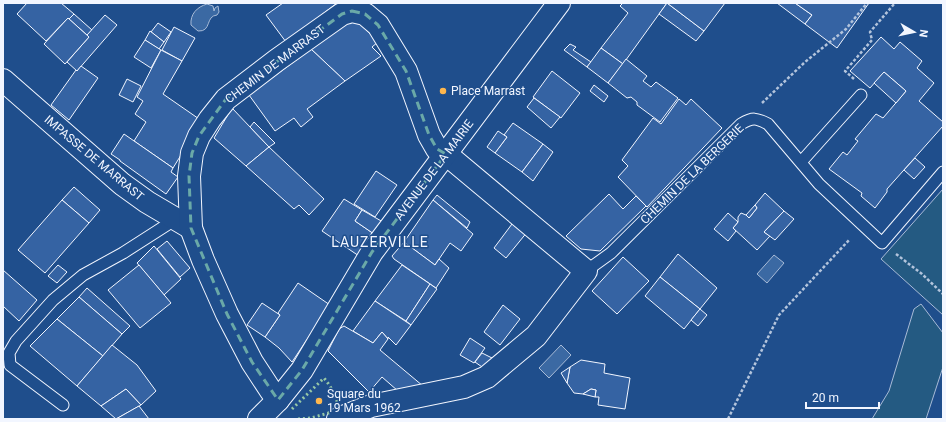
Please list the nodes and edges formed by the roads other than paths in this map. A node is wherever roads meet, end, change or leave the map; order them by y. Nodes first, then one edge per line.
1 (559, 3) edge
2 (3, 80) edge
3 (861, 95) road end
4 (446, 154) junction
5 (802, 162) junction
6 (943, 172) edge
7 (183, 223) junction
8 (586, 271) junction
9 (278, 400) junction
10 (63, 406) dead end
11 (260, 419) edge
12 (338, 419) edge

1 - 4 street, AVENUE DE LA MAIRIE
2 - 7 street, IMPASSE DE MARRAST
3 - 5 lane
4 - 7 street, CHEMIN DE MARRAST
4 - 8 street
4 - 9 street, AVENUE DE LA MAIRIE
5 - 6 lane, CHEMIN DE LA BERGERIE
5 - 8 lane, CHEMIN DE LA BERGERIE
7 - 9 street, CHEMIN DE MARRAST
7 - 10 lane
8 - 12 street, CHEMIN DE LA BERGERIE
9 - 11 street, AVENUE DE LA MAIRIE

